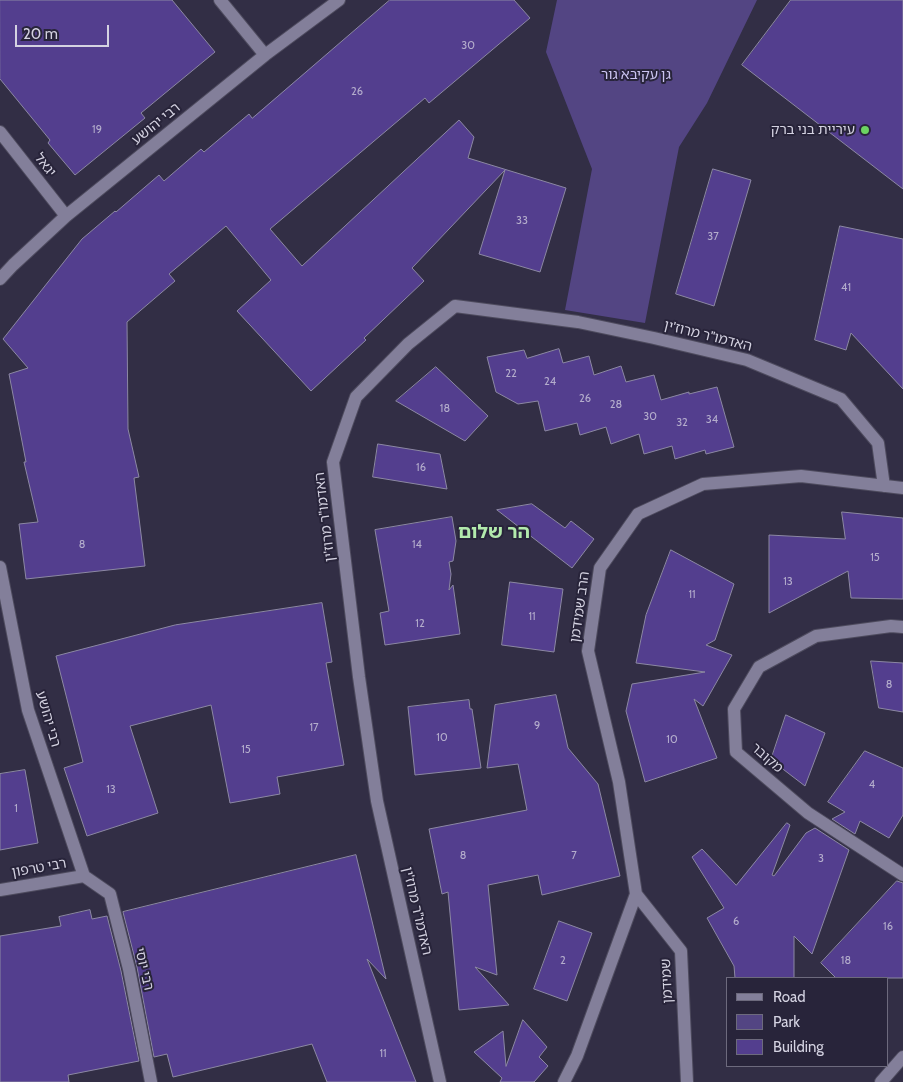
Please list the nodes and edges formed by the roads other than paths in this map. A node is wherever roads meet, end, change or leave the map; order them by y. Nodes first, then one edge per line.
1 (220, 0) edge
2 (339, 0) edge
3 (265, 55) junction
4 (0, 132) edge
5 (66, 216) junction
6 (0, 280) edge
7 (884, 486) junction
8 (903, 488) edge
9 (0, 567) edge
10 (903, 627) edge
11 (903, 875) edge
12 (84, 876) junction
13 (0, 890) edge
14 (636, 894) junction
15 (903, 1057) edge
16 (151, 1082) edge
17 (440, 1082) edge
18 (564, 1082) edge
19 (687, 1082) edge
20 (881, 1082) edge

1 - 3 street
2 - 3 street, רבי יהושע
3 - 5 street, רבי יהושע
4 - 5 street, יגאל
5 - 6 street, רבי יהושע
7 - 8 street, הרב שמידמן
7 - 14 street, הרב שמידמן
7 - 17 street, האדמו"ר מרוז'ין
9 - 12 street, רבי יהושע
10 - 11 street, מקובר
12 - 13 street, רבי טרפון
12 - 16 street, רבי יוסי
14 - 18 street
14 - 19 street, שמידמן
15 - 20 street

